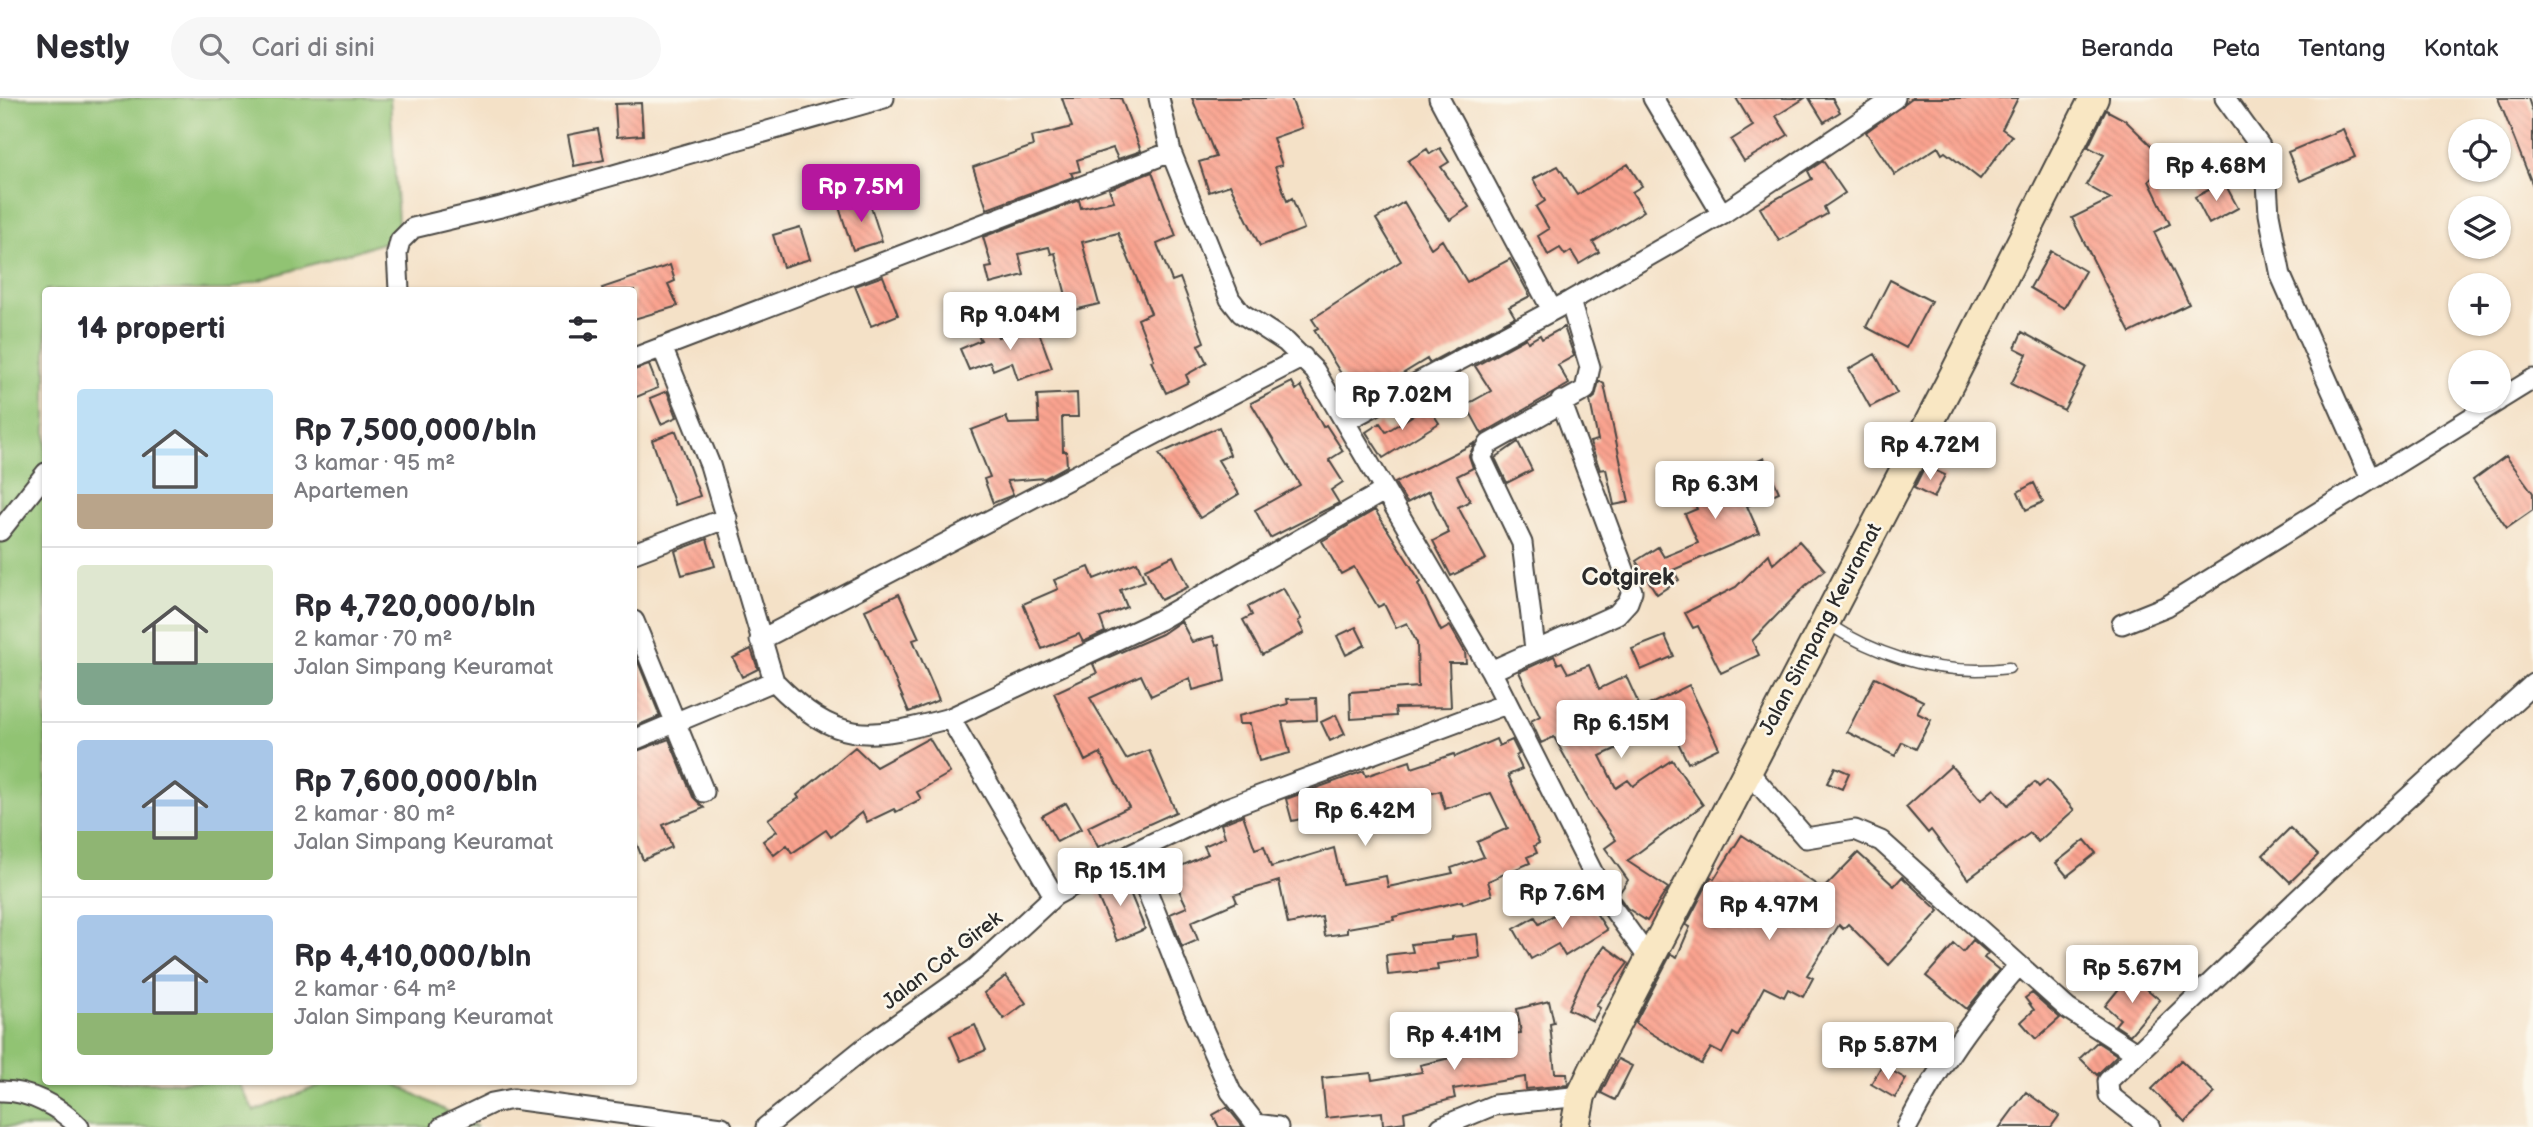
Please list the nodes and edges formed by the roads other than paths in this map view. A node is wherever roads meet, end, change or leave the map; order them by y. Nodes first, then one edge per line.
1 (884, 98) edge
2 (1159, 98) edge
3 (1439, 98) edge
4 (1653, 98) edge
5 (2094, 98) edge
6 (2225, 98) edge
7 (1893, 99) edge
8 (1171, 152) junction
9 (1722, 214) junction
10 (399, 287) edge
11 (1570, 301) junction
12 (1552, 310) junction
13 (662, 346) junction
14 (637, 357) edge
15 (1303, 357) junction
16 (2533, 379) edge
17 (2511, 393) edge
18 (1561, 401) junction
19 (2479, 413) edge
20 (1346, 421) junction
21 (42, 478) edge
22 (2371, 479) junction
23 (1384, 491) junction
24 (727, 518) junction
25 (0, 531) edge
26 (637, 552) edge
27 (1824, 622) junction
28 (2122, 624) dead end
29 (637, 628) edge
30 (760, 640) junction
31 (1535, 649) junction
32 (2009, 668) dead end
33 (1491, 671) junction
34 (774, 681) junction
35 (2533, 684) edge
36 (1506, 704) junction
37 (950, 718) junction
38 (674, 721) junction
39 (637, 739) edge
40 (1746, 769) junction
41 (704, 792) dead end
42 (1132, 853) junction
43 (1054, 896) junction
44 (1650, 960) junction
45 (2019, 965) junction
46 (2136, 1052) junction
47 (0, 1091) edge
48 (1581, 1096) junction
49 (79, 1127) edge
50 (442, 1127) edge
51 (722, 1127) edge
52 (766, 1127) edge
53 (1279, 1127) edge
54 (1441, 1127) edge
55 (1575, 1127) edge
56 (1907, 1127) edge
57 (2150, 1127) edge

1 - 10 street
2 - 8 street
3 - 12 street
4 - 9 street
5 - 27 main road, Jalan Simpang Keuramat
6 - 22 street
7 - 9 street
8 - 13 street
8 - 15 street
9 - 11 street
11 - 12 street
11 - 18 street
12 - 20 street
13 - 14 street
13 - 24 street
15 - 20 street
15 - 30 street
16 - 17 street
18 - 31 street
18 - 31 street
19 - 22 street
20 - 23 street
21 - 25 street
22 - 28 street
23 - 33 street
23 - 37 street
24 - 26 street
24 - 30 street
27 - 32 lane
27 - 40 main road, Jalan Simpang Keuramat
29 - 38 street
30 - 34 street
31 - 33 street
33 - 36 street
34 - 37 street
34 - 38 street
35 - 46 street
36 - 42 street, Jalan Cot Girek
36 - 44 street
37 - 43 street
38 - 39 street
38 - 41 street
40 - 44 main road, Jalan Simpang Keuramat
40 - 45 street
42 - 43 street, Jalan Cot Girek
42 - 53 street
43 - 52 street, Jalan Cot Girek
44 - 48 main road, Jalan Simpang Keuramat
45 - 46 street
45 - 56 street
46 - 57 street
47 - 49 street
48 - 54 street
48 - 55 main road, Jalan Simpang Keuramat
50 - 51 street

